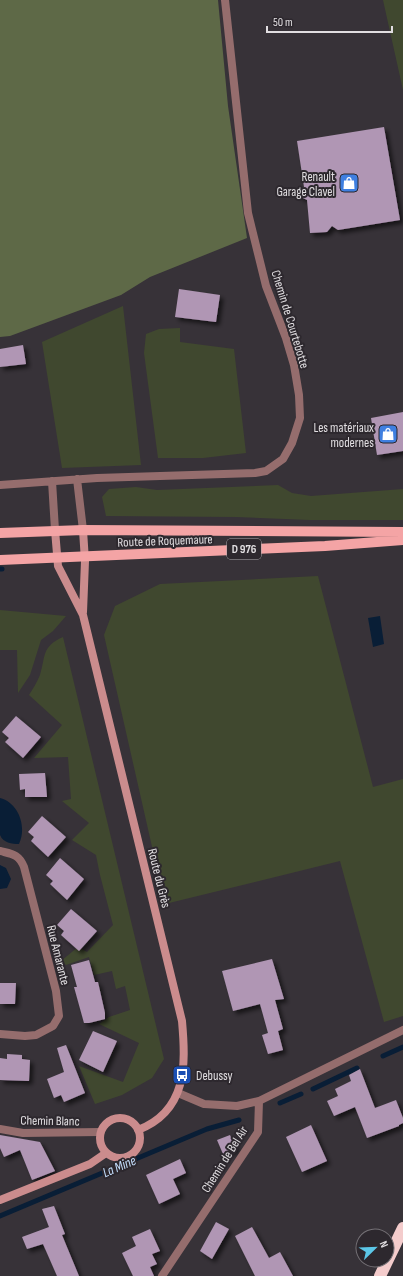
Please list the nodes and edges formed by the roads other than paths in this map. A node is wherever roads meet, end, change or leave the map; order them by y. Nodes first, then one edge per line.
1 (226, 0) edge
2 (77, 479) junction
3 (52, 481) junction
4 (0, 485) edge
5 (55, 530) junction
6 (83, 530) junction
7 (403, 532) edge
8 (0, 533) edge
9 (403, 540) edge
10 (85, 556) junction
11 (56, 557) junction
12 (0, 560) edge
13 (83, 615) junction
14 (0, 851) edge
15 (403, 1030) edge
16 (0, 1034) edge
17 (178, 1093) junction
18 (259, 1102) junction
19 (0, 1129) edge
20 (138, 1130) junction
21 (100, 1132) junction
22 (106, 1153) junction
23 (0, 1200) edge
24 (403, 1228) edge
25 (162, 1276) edge
26 (380, 1276) edge

1 - 2 street, Chemin de Courtebotte
2 - 3 street, Chemin de Courtebotte
2 - 6 street
3 - 4 street, Chemin de Courtebotte
3 - 5 street
5 - 6 main road, Route de Roquemaure / D 976
5 - 8 main road, Route de Roquemaure / D 976
5 - 11 street
6 - 7 main road, Route de Roquemaure / D 976
6 - 10 street
9 - 10 main road, Route de Roquemaure / D 976
10 - 11 main road, Route de Roquemaure / D 976
10 - 13 street
11 - 12 main road, Route de Roquemaure / D 976
11 - 13 street
13 - 17 street, Route du Grès
14 - 16 street, Rue Amarante
15 - 18 street
17 - 18 street, Chemin de Bel Air
17 - 20 street, Route du Grès
18 - 25 street, Chemin de Bel Air
19 - 21 street, Chemin Blanc
20 - 21 street
20 - 22 street
21 - 22 street
22 - 23 street
24 - 26 highway

